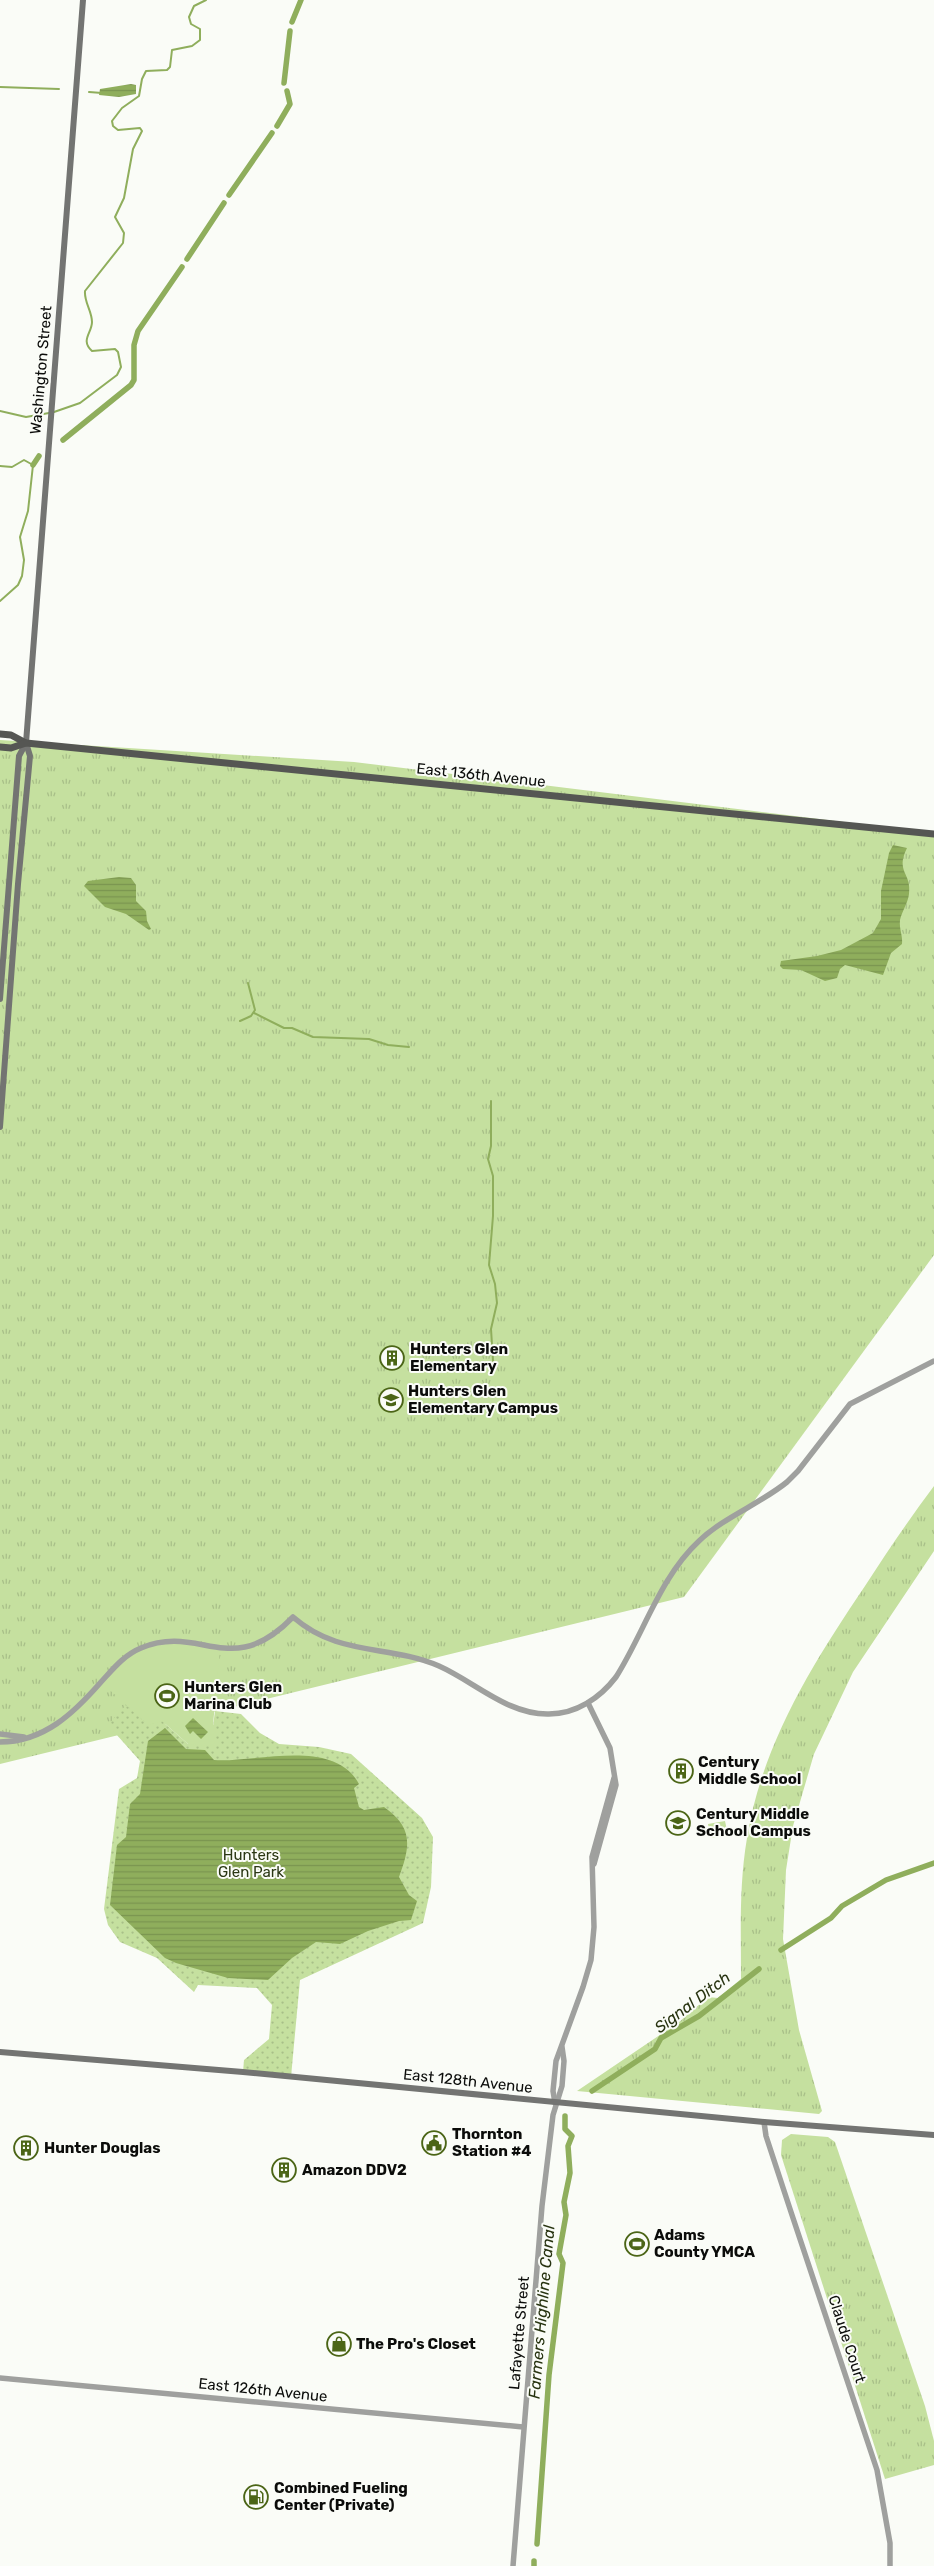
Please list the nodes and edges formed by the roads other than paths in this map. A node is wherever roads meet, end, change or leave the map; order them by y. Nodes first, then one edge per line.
1 (83, 0) edge
2 (0, 734) edge
3 (26, 743) junction
4 (0, 747) edge
5 (934, 834) edge
6 (0, 999) edge
7 (0, 1127) edge
8 (934, 1361) edge
9 (588, 1703) junction
10 (0, 1734) edge
11 (26, 1737) junction
12 (0, 1742) edge
13 (0, 2052) edge
14 (555, 2103) junction
15 (764, 2122) junction
16 (934, 2135) edge
17 (0, 2378) edge
18 (523, 2427) junction
19 (513, 2566) edge
20 (890, 2566) edge

1 - 3 main road, Washington Street
2 - 3 main road, East 136th Avenue
3 - 4 main road, East 136th Avenue
3 - 5 main road, East 136th Avenue
3 - 6 main road, Washington Street
3 - 7 main road, Washington Street
8 - 9 street
9 - 11 street
9 - 14 street, Lafayette Street
10 - 11 street
11 - 12 street
13 - 14 main road, East 128th Avenue
14 - 15 main road, East 128th Avenue
14 - 18 street, Lafayette Street
15 - 16 main road, East 128th Avenue
15 - 20 street, Claude Court
17 - 18 street, East 126th Avenue
18 - 19 street, Lafayette Street

